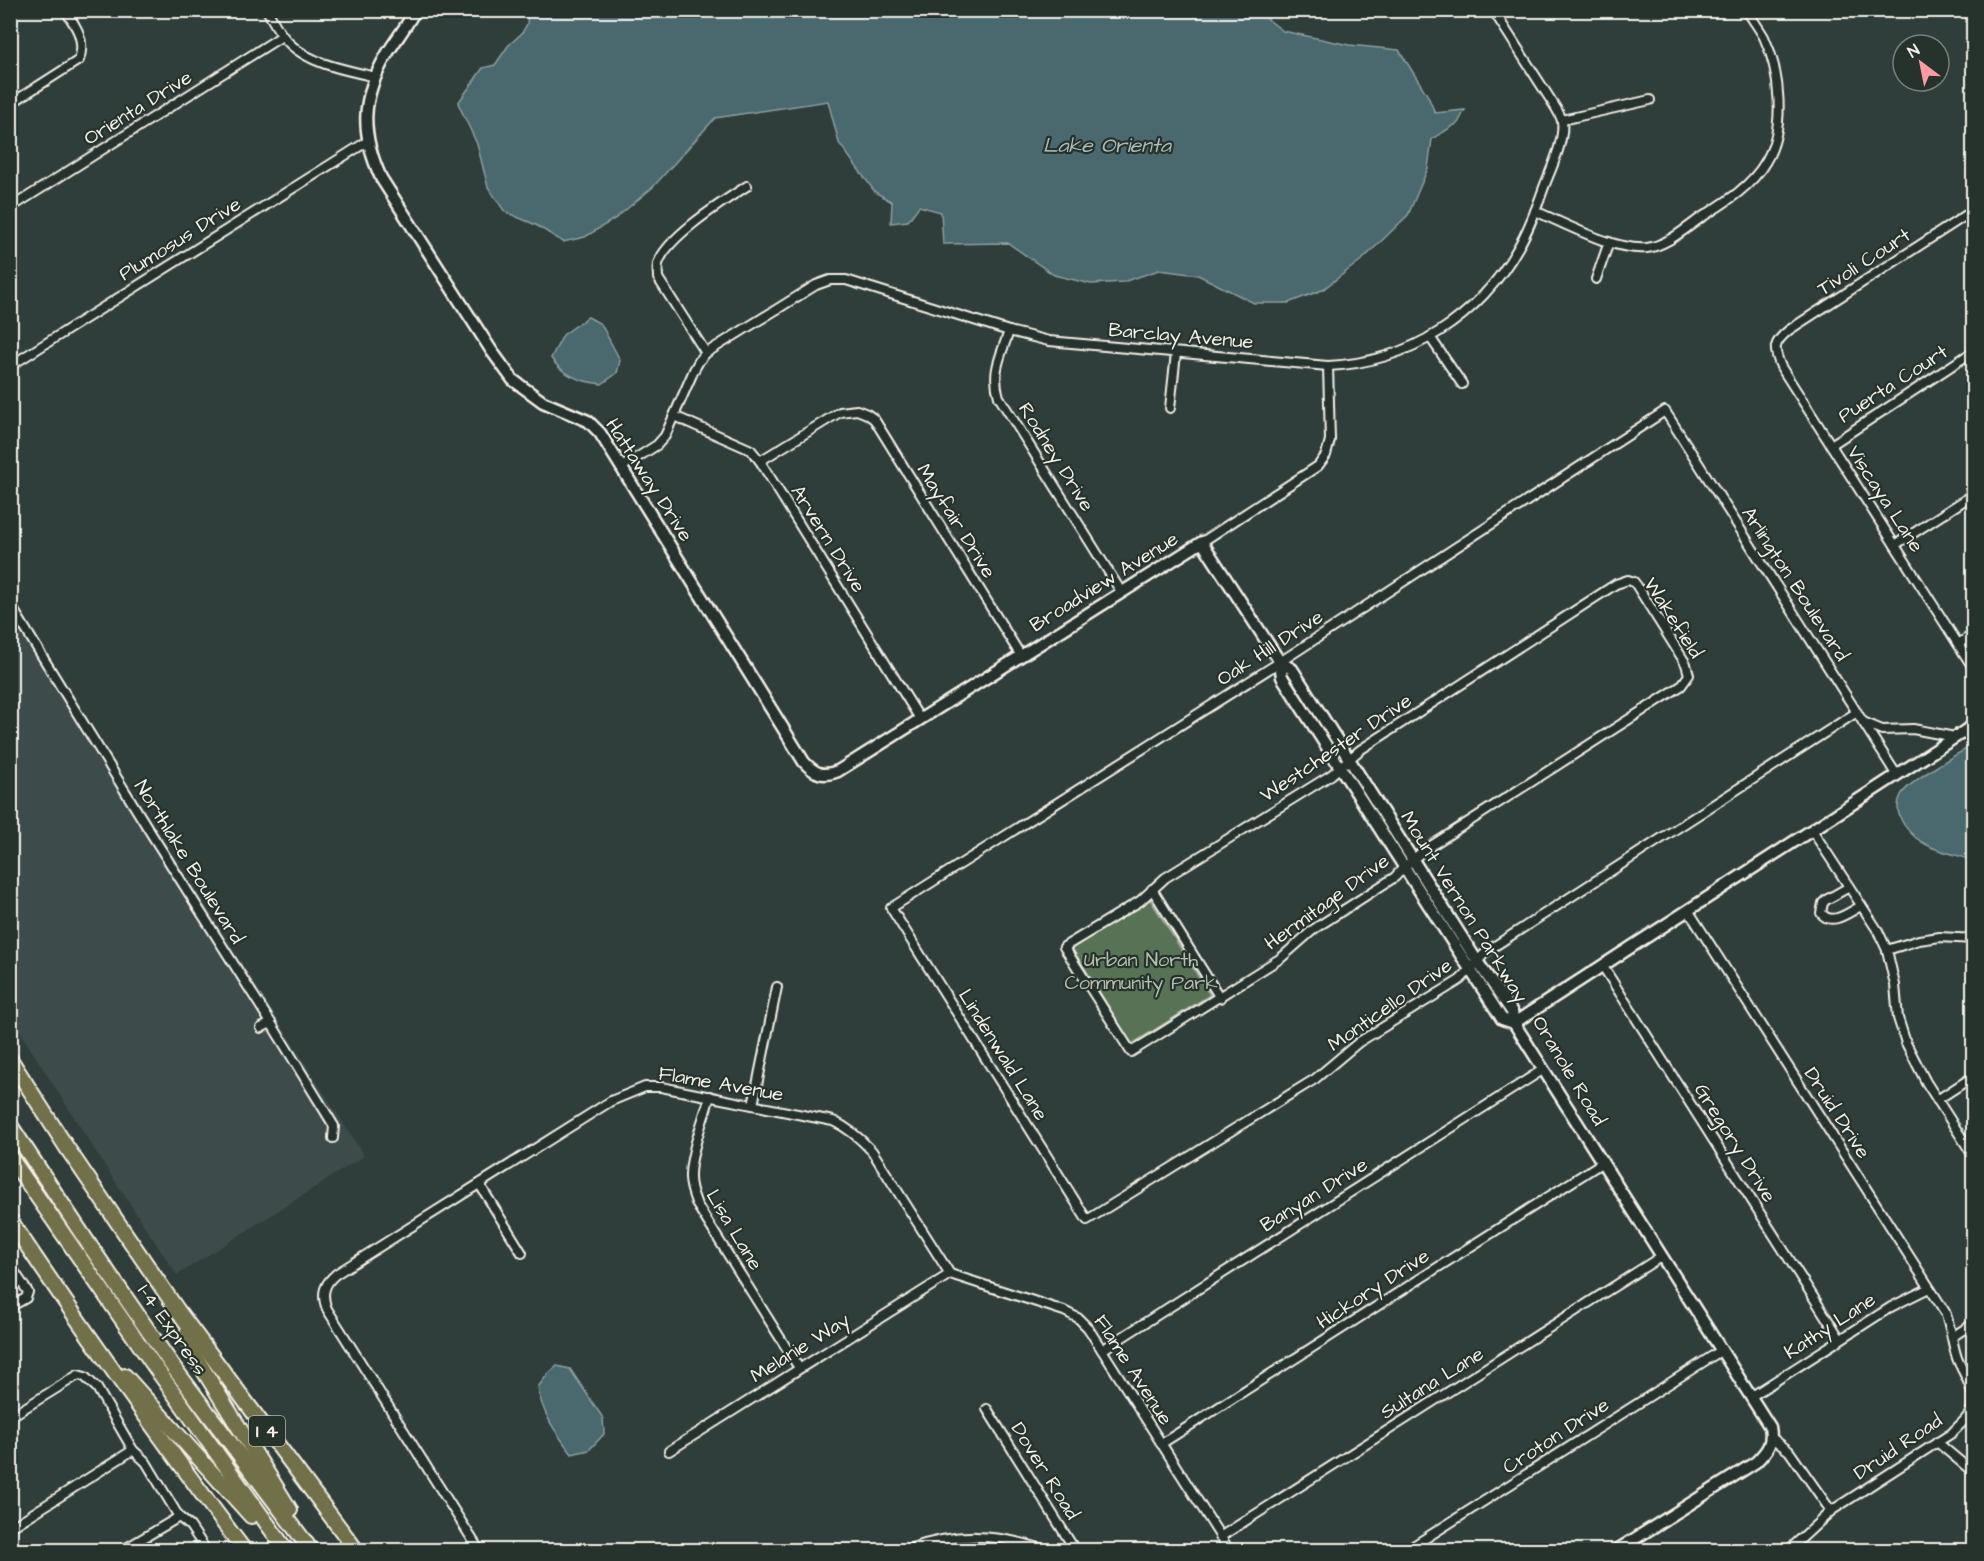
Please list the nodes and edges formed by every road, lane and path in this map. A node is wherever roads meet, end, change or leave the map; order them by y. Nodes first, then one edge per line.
1 (65, 10) edge
2 (267, 10) edge
3 (415, 10) edge
4 (1493, 10) edge
5 (1747, 10) edge
6 (282, 36) junction
7 (375, 77) junction
8 (1650, 100) dead end
9 (10, 104) edge
10 (1562, 120) junction
11 (368, 141) junction
12 (747, 186) dead end
13 (10, 208) edge
14 (1974, 210) edge
15 (1535, 211) junction
16 (1609, 242) junction
17 (1596, 279) dead end
18 (1009, 331) junction
19 (1430, 337) junction
20 (1776, 344) joint
21 (1974, 351) edge
22 (706, 353) junction
23 (1176, 353) junction
24 (10, 366) edge
25 (1328, 366) junction
26 (1462, 384) dead end
27 (1170, 408) dead end
28 (1665, 411) joint
29 (674, 416) junction
30 (1831, 445) junction
31 (760, 461) junction
32 (622, 468) junction
33 (1974, 494) edge
34 (1202, 542) junction
35 (1895, 545) junction
36 (1628, 580) joint
37 (1122, 593) junction
38 (10, 604) edge
39 (1974, 634) edge
40 (1958, 644) junction
41 (1021, 656) junction
42 (1280, 662) junction
43 (1974, 669) edge
44 (1689, 675) joint
45 (1857, 712) junction
46 (920, 719) junction
47 (1863, 722) junction
48 (1974, 725) edge
49 (1955, 737) junction
50 (1345, 763) junction
51 (819, 774) joint
52 (1896, 774) junction
53 (1812, 830) junction
54 (1413, 859) junction
55 (1404, 867) junction
56 (1849, 887) junction
57 (1152, 890) junction
58 (1861, 906) junction
59 (891, 908) joint
60 (1688, 910) junction
61 (1974, 939) edge
62 (1887, 950) junction
63 (1473, 965) junction
64 (1602, 965) junction
65 (777, 987) dead end
66 (1220, 998) junction
67 (271, 1023) junction
68 (1514, 1023) junction
69 (261, 1028) dead end
70 (1131, 1053) joint
71 (10, 1059) edge
72 (1544, 1069) junction
73 (1974, 1076) edge
74 (710, 1096) junction
75 (1937, 1100) junction
76 (753, 1105) junction
77 (10, 1125) edge
78 (333, 1138) dead end
79 (10, 1157) edge
80 (1974, 1157) edge
81 (1603, 1162) junction
82 (480, 1185) junction
83 (10, 1220) edge
84 (1088, 1220) joint
85 (522, 1253) dead end
86 (1662, 1256) junction
87 (10, 1265) edge
88 (950, 1274) junction
89 (1929, 1288) junction
90 (10, 1307) edge
91 (178, 1311) junction
92 (1974, 1323) edge
93 (84, 1330) junction
94 (1952, 1336) junction
95 (1840, 1339) junction
96 (1102, 1350) junction
97 (1722, 1350) junction
98 (799, 1368) junction
99 (1752, 1396) junction
100 (987, 1409) dead end
101 (10, 1417) edge
102 (1772, 1438) junction
103 (1937, 1442) junction
104 (1161, 1444) junction
105 (133, 1450) junction
106 (669, 1451) dead end
107 (1974, 1473) edge
108 (1831, 1511) junction
109 (179, 1517) junction
110 (10, 1528) edge
111 (1220, 1537) junction
112 (10, 1546) edge
113 (13, 1551) edge
114 (123, 1551) edge
115 (206, 1551) edge
116 (244, 1551) edge
117 (284, 1551) edge
118 (313, 1551) edge
119 (356, 1551) edge
120 (479, 1551) edge
121 (906, 1551) edge
122 (1045, 1551) edge
123 (1075, 1551) edge
124 (1228, 1551) edge
125 (1407, 1551) edge
126 (1617, 1551) edge
127 (1789, 1551) edge

1 - 9 street
2 - 6 street
3 - 7 street, Hattaway Drive
4 - 10 street
5 - 16 street
6 - 7 street
6 - 13 street, Orienta Drive
7 - 11 street, Hattaway Drive
8 - 10 street
10 - 15 street, Barclay Avenue
11 - 24 street, Plumosus Drive
11 - 32 street, Hattaway Drive
12 - 22 street
14 - 20 street, Tivoli Court
15 - 16 street
15 - 19 street, Barclay Avenue
16 - 17 street
18 - 22 street, Barclay Avenue
18 - 23 street, Barclay Avenue
18 - 37 street, Rodney Drive
19 - 25 street, Barclay Avenue
19 - 26 street
20 - 30 street, Viscaya Lane
21 - 30 street, Puerta Court
22 - 29 street, Barclay Avenue
23 - 25 street, Barclay Avenue
23 - 27 street
25 - 34 street, Broadview Avenue
28 - 42 street, Oak Hill Drive
28 - 45 street, Arlington Boulevard
29 - 31 street, Arvern Drive
29 - 32 street, Barclay Avenue
30 - 35 street, Viscaya Lane
31 - 41 street, Mayfair Drive
31 - 46 street, Arvern Drive
32 - 51 street, Hattaway Drive
33 - 35 street
34 - 37 street, Broadview Avenue
34 - 42 street, Mount Vernon Parkway
35 - 40 street, Viscaya Lane
36 - 44 street, Wakefield
36 - 50 street, Westchester Drive
37 - 41 street, Broadview Avenue
38 - 67 street, Northlake Boulevard
39 - 40 street
40 - 43 street, Viscaya Lane
41 - 46 street, Broadview Avenue
42 - 50 street, Mount Vernon Parkway
42 - 59 street, Oak Hill Drive
44 - 54 street, Hermitage Drive
45 - 47 street, Arlington Boulevard
45 - 63 street, Monticello Drive
46 - 51 street, Broadview Avenue
47 - 49 street
47 - 52 street, Arlington Boulevard
48 - 49 street, Oranole Road
49 - 52 street, Oranole Road
50 - 54 street, Mount Vernon Parkway
50 - 55 street, Mount Vernon Parkway
50 - 57 street, Westchester Drive
52 - 53 street, Oranole Road
53 - 56 street
53 - 60 street, Oranole Road
54 - 55 street, Hermitage Drive
54 - 63 street, Mount Vernon Parkway
55 - 63 street, Mount Vernon Parkway
55 - 66 street, Hermitage Drive
56 - 58 street
56 - 58 street
57 - 66 street
57 - 70 street, Westchester Drive
58 - 62 street
59 - 84 street, Lindenwald Lane
60 - 64 street, Oranole Road
60 - 89 street, Druid Drive
61 - 62 street
62 - 75 street
63 - 68 street, Mount Vernon Parkway
63 - 84 street, Monticello Drive
64 - 68 street, Oranole Road
64 - 95 street, Gregory Drive
65 - 76 street
66 - 70 street, Hermitage Drive
67 - 69 street
67 - 78 street, Northlake Boulevard
68 - 72 street, Oranole Road
71 - 91 highway, I 4
72 - 81 street, Oranole Road
72 - 96 street, Banyan Drive
73 - 75 street
74 - 76 street, Flame Avenue
74 - 82 street, Flame Avenue
74 - 98 street, Lisa Lane
75 - 80 street
76 - 88 street, Flame Avenue
77 - 118 highway, I-4 Express
79 - 117 highway, I-4 Express
81 - 86 street, Oranole Road
81 - 104 street, Hickory Drive
82 - 85 street
82 - 120 street, Flame Avenue
83 - 93 highway
86 - 97 street, Oranole Road
86 - 111 street, Sultana Lane
87 - 90 street
88 - 96 street, Flame Avenue
88 - 98 street, Melanie Way
89 - 94 street, Druid Drive
89 - 95 street, Kathy Lane
91 - 118 highway
91 - 119 highway, I 4
92 - 94 street
93 - 116 highway
93 - 117 highway
94 - 103 street, Druid Road
95 - 99 street, Kathy Lane
96 - 104 street, Flame Avenue
97 - 99 street, Oranole Road
97 - 125 street, Croton Drive
98 - 106 street, Melanie Way
99 - 102 street, Oranole Road
100 - 123 street, Dover Road
101 - 105 street
102 - 108 street
102 - 126 street
103 - 107 street
103 - 108 street, Druid Road
104 - 111 street, Flame Avenue
105 - 109 street
105 - 110 street
108 - 127 street, Druid Road
109 - 114 street
109 - 115 street
111 - 124 street, Flame Avenue
112 - 113 street
121 - 122 street

